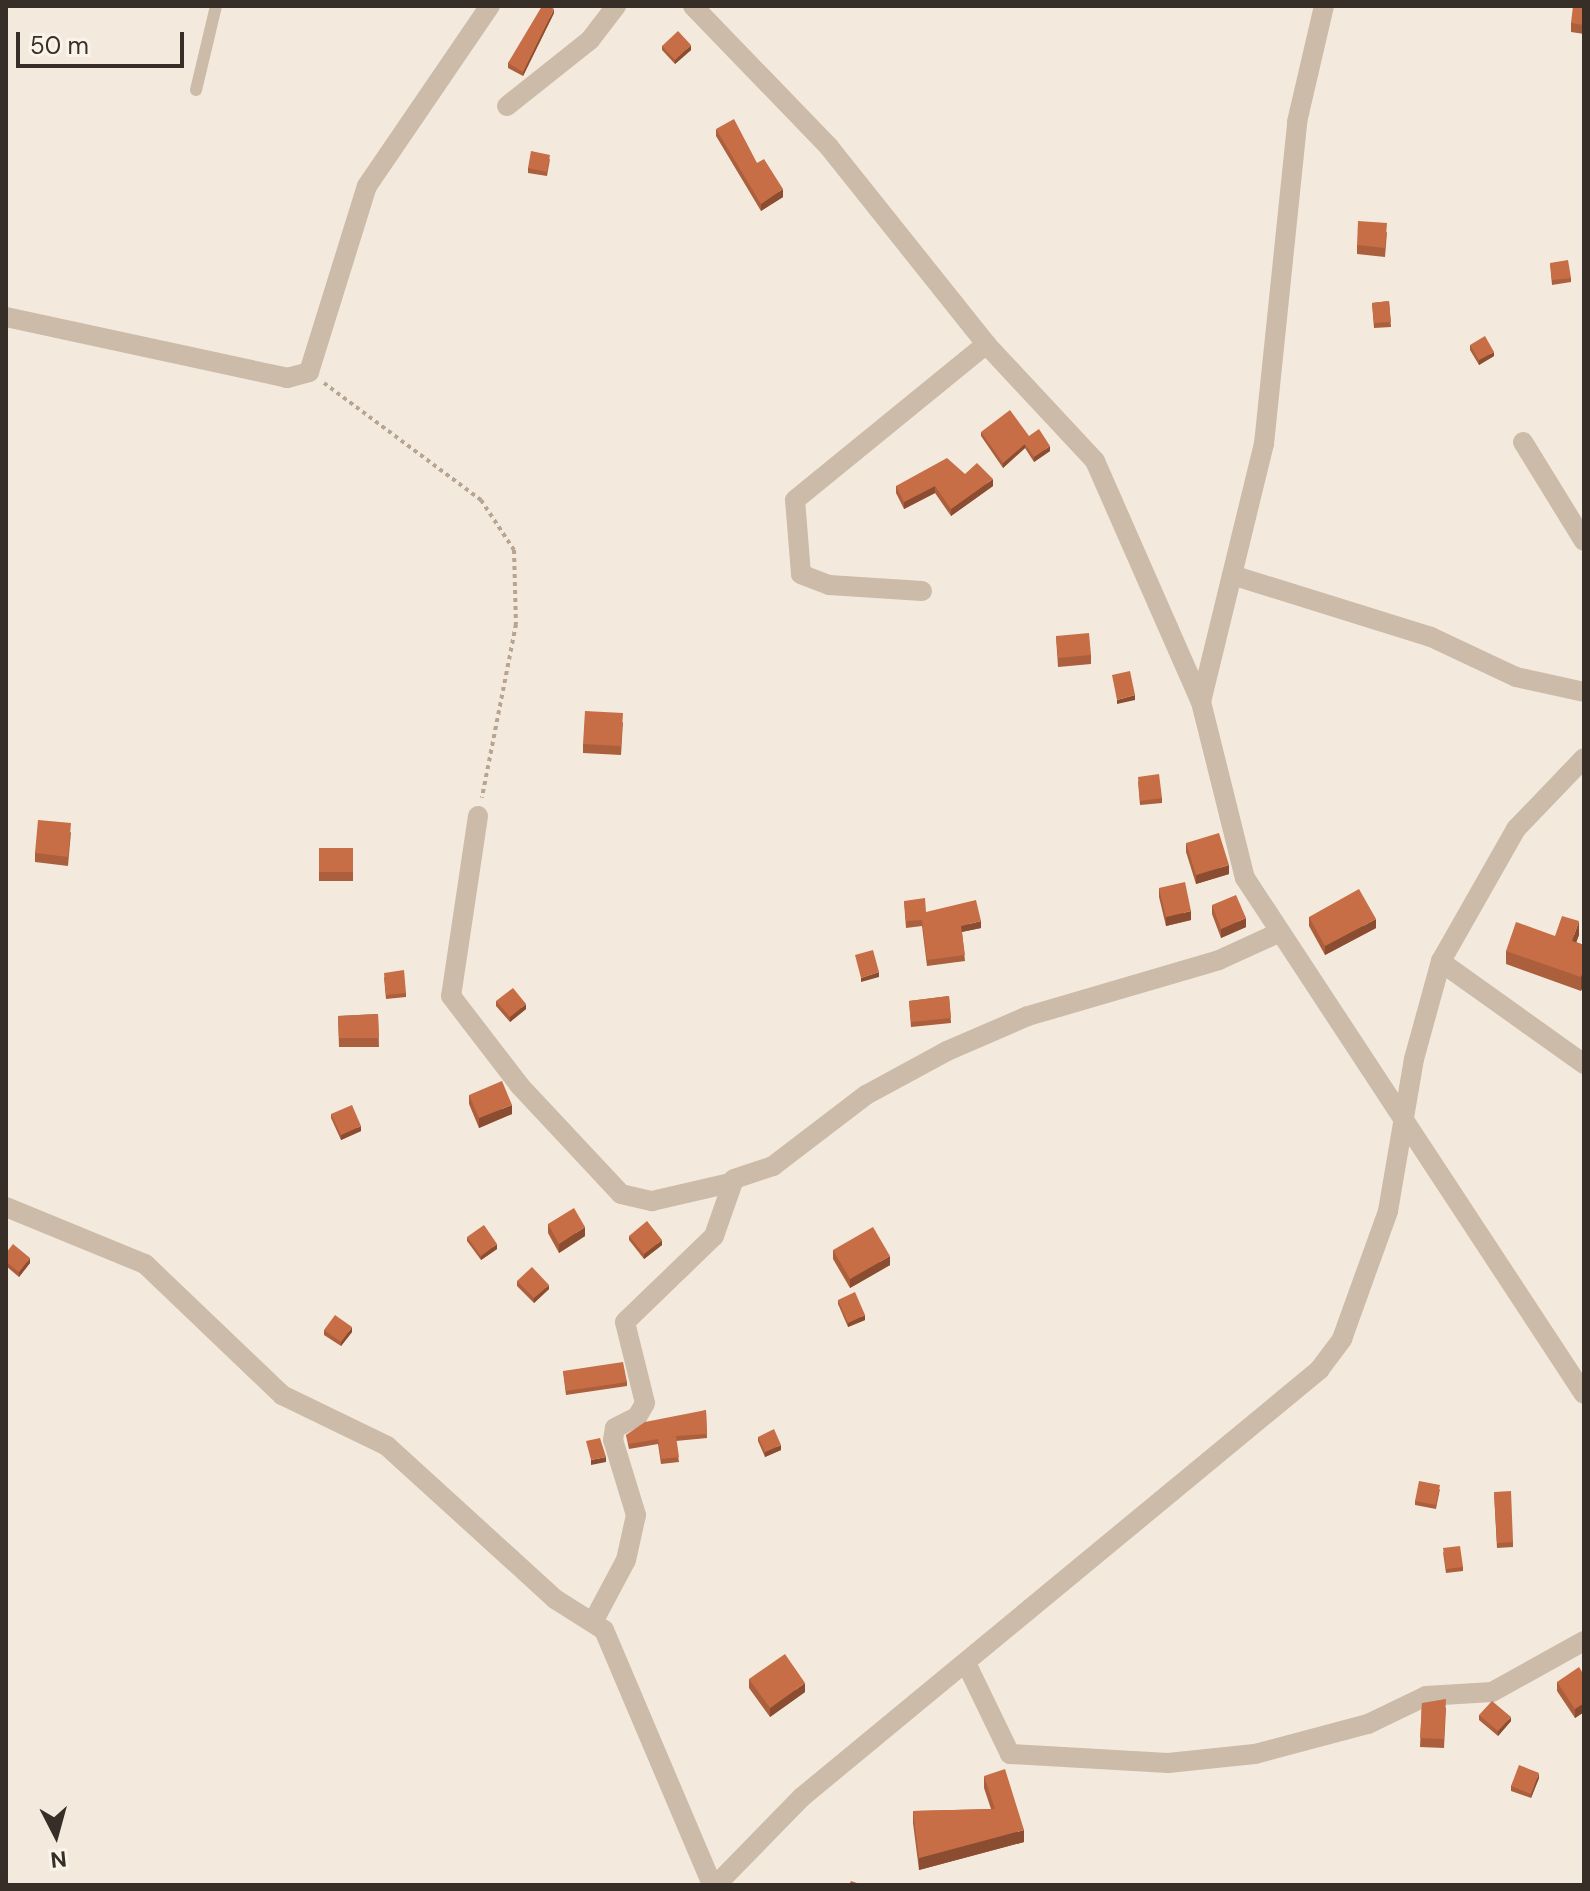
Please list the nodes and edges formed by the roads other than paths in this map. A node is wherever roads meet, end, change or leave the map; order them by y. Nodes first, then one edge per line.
1 (216, 6) edge
2 (490, 6) edge
3 (616, 6) edge
4 (693, 6) edge
5 (1324, 6) edge
6 (196, 90) dead end
7 (507, 106) dead end
8 (6, 317) edge
9 (986, 344) junction
10 (1523, 442) dead end
11 (1584, 541) edge
12 (1232, 575) junction
13 (922, 591) dead end
14 (1584, 692) edge
15 (1201, 702) junction
16 (1584, 758) edge
17 (478, 816) road end
18 (1278, 933) junction
19 (1441, 962) junction
20 (1584, 1064) edge
21 (1407, 1122) junction
22 (730, 1183) junction
23 (6, 1207) edge
24 (1584, 1394) edge
25 (593, 1622) junction
26 (1584, 1641) edge
27 (966, 1663) junction
28 (714, 1885) edge

1 - 6 lane
2 - 8 street
3 - 7 street
4 - 9 street
5 - 12 street
9 - 13 street
9 - 15 street
10 - 11 street
12 - 14 street
12 - 15 street
15 - 18 street
16 - 19 street
17 - 22 street
18 - 21 street
18 - 22 street
19 - 20 street
19 - 21 street
21 - 24 street
21 - 27 street
22 - 25 street
23 - 25 street
25 - 28 street
26 - 27 street
27 - 28 street

